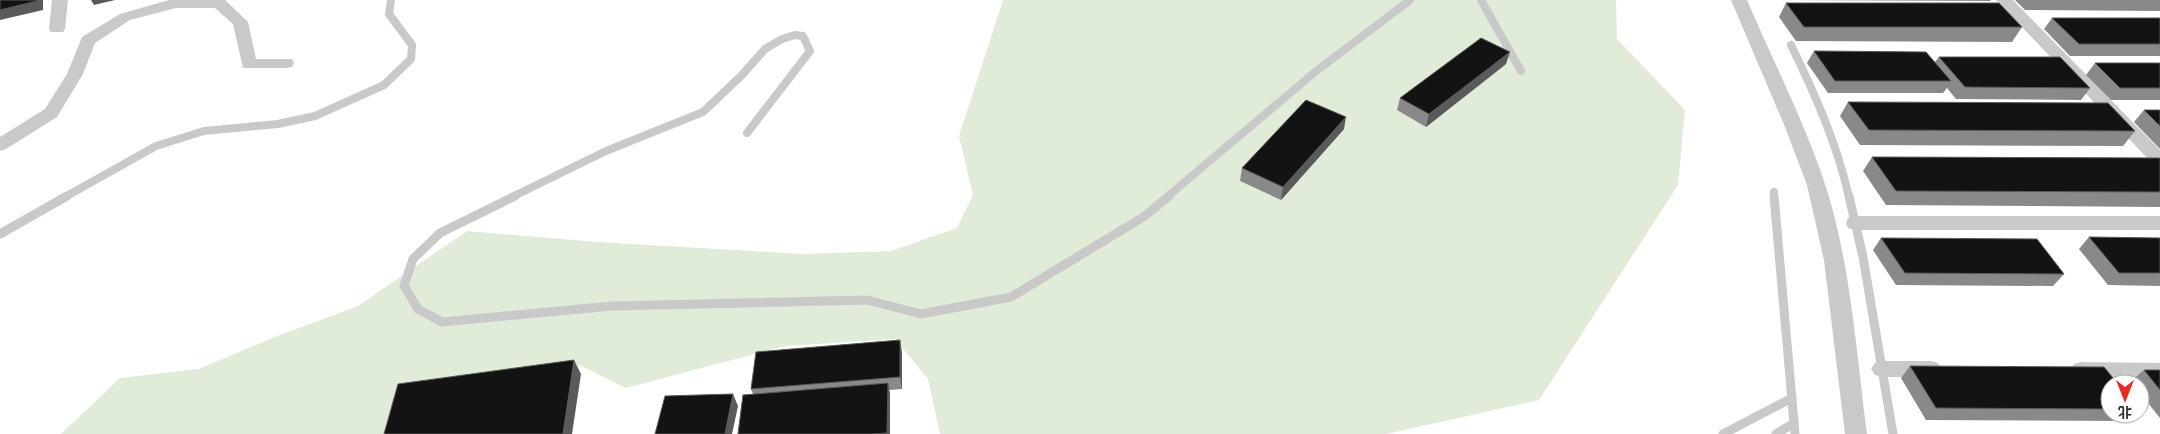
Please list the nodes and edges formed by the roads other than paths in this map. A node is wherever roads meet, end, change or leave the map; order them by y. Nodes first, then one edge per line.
1 (60, 0) edge
2 (391, 0) edge
3 (1410, 0) edge
4 (1481, 0) edge
5 (1739, 0) edge
6 (2004, 0) edge
7 (57, 29) dead end
8 (1791, 45) dead end
9 (286, 63) dead end
10 (1521, 71) dead end
11 (746, 133) dead end
12 (0, 145) edge
13 (2160, 161) edge
14 (1774, 192) dead end
15 (1855, 223) junction
16 (2160, 223) edge
17 (0, 234) edge
18 (1882, 369) junction
19 (1952, 370) edge
20 (2061, 370) edge
21 (2160, 371) edge
22 (1792, 398) junction
23 (1795, 428) edge
24 (1723, 434) edge
25 (1776, 434) edge
26 (1856, 434) edge
27 (1893, 434) edge

1 - 7 street
2 - 17 lane
3 - 11 lane
4 - 10 lane
5 - 26 street
6 - 13 street
8 - 15 lane
9 - 12 street
14 - 22 lane
15 - 16 street
15 - 18 lane
18 - 19 street
18 - 27 lane
20 - 21 street
22 - 23 lane
22 - 24 lane
23 - 25 lane

